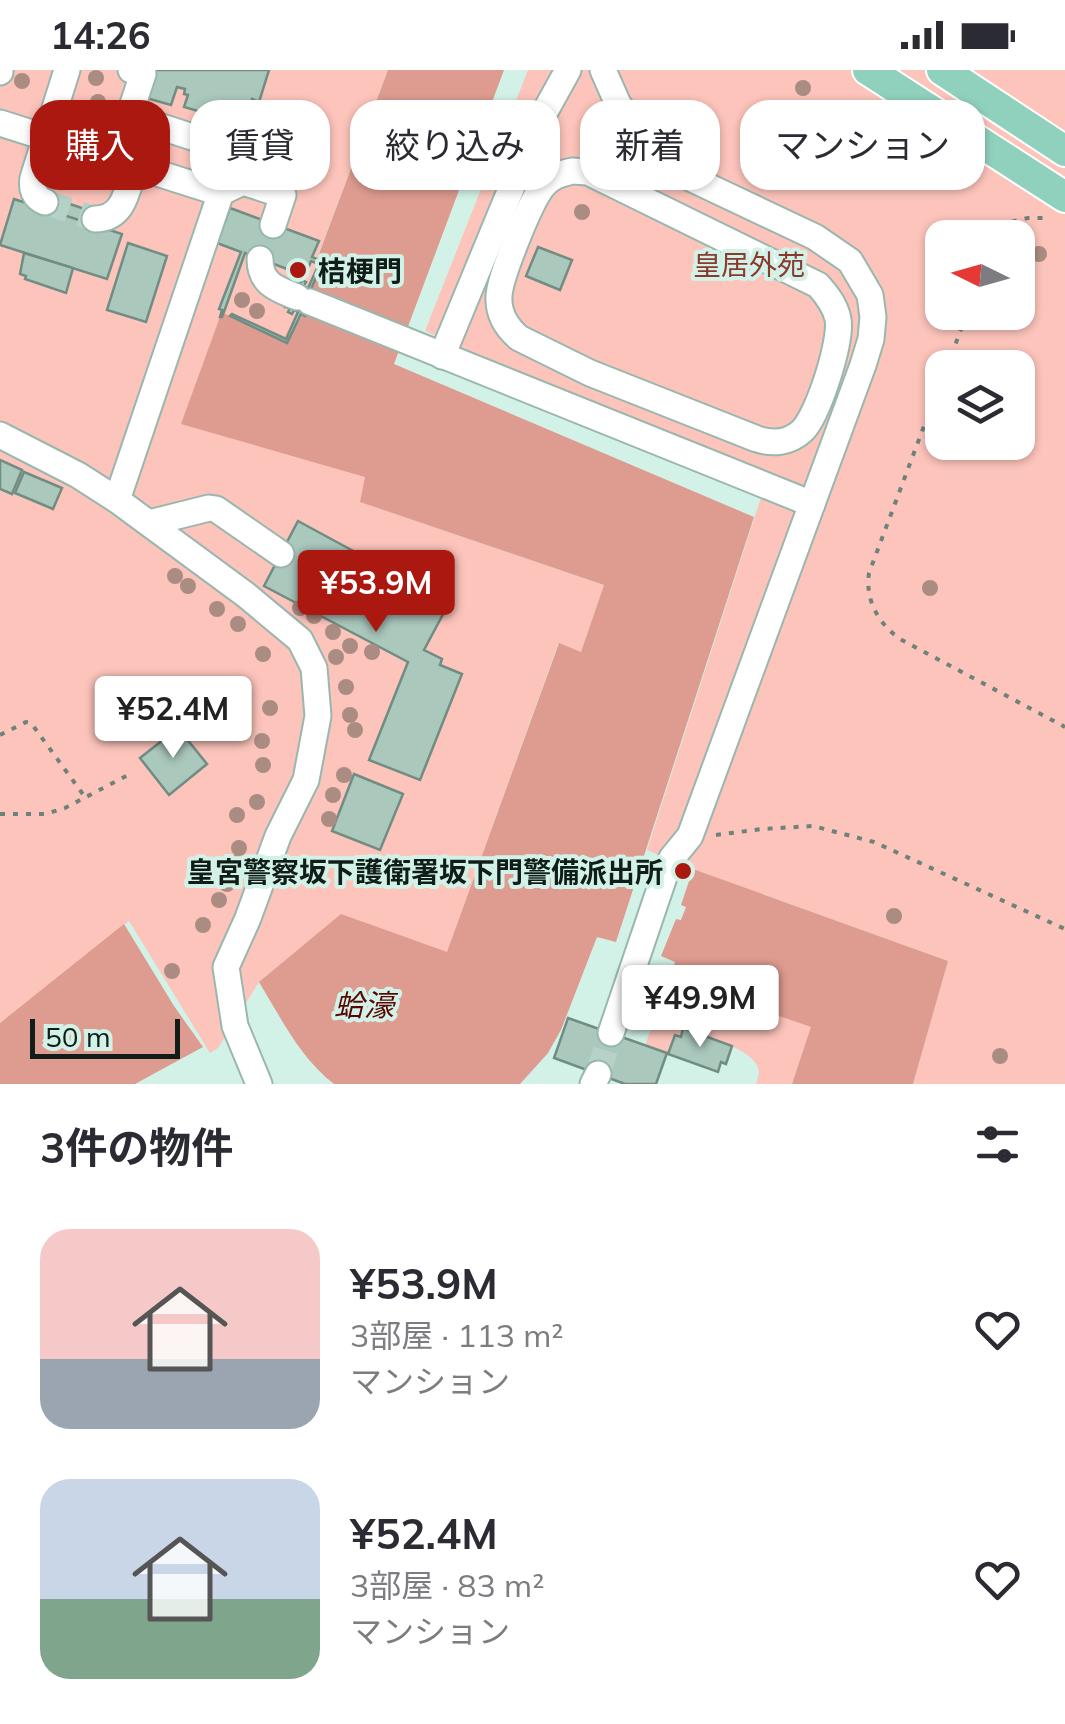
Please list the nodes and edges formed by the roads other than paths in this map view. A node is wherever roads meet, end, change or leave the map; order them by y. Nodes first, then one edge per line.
1 (67, 70) edge
2 (131, 70) edge
3 (568, 70) edge
4 (604, 70) edge
5 (868, 70) edge
6 (942, 70) edge
7 (58, 100) edge
8 (134, 100) edge
9 (0, 124) edge
10 (170, 129) edge
11 (30, 133) edge
12 (1065, 151) edge
13 (170, 177) edge
14 (35, 190) edge
15 (120, 190) edge
16 (220, 192) junction
17 (45, 202) tunnel mouth
18 (1056, 208) edge
19 (95, 219) dead end
20 (273, 225) dead end
21 (260, 259) dead end
22 (442, 356) junction
23 (590, 373) joint
24 (0, 435) edge
25 (117, 500) junction
26 (812, 504) junction
27 (149, 523) junction
28 (282, 554) dead end
29 (612, 1034) tunnel mouth
30 (259, 1084) edge

1 - 7 street
2 - 8 street
3 - 22 street
4 - 26 street
5 - 18 main road
6 - 12 main road
9 - 11 street
10 - 16 street
13 - 16 street
14 - 17 street
15 - 19 street
16 - 20 street
16 - 25 street
21 - 22 street
22 - 26 street
23 - 23 street
24 - 25 street
25 - 27 street
26 - 29 street
27 - 28 street
27 - 30 street

